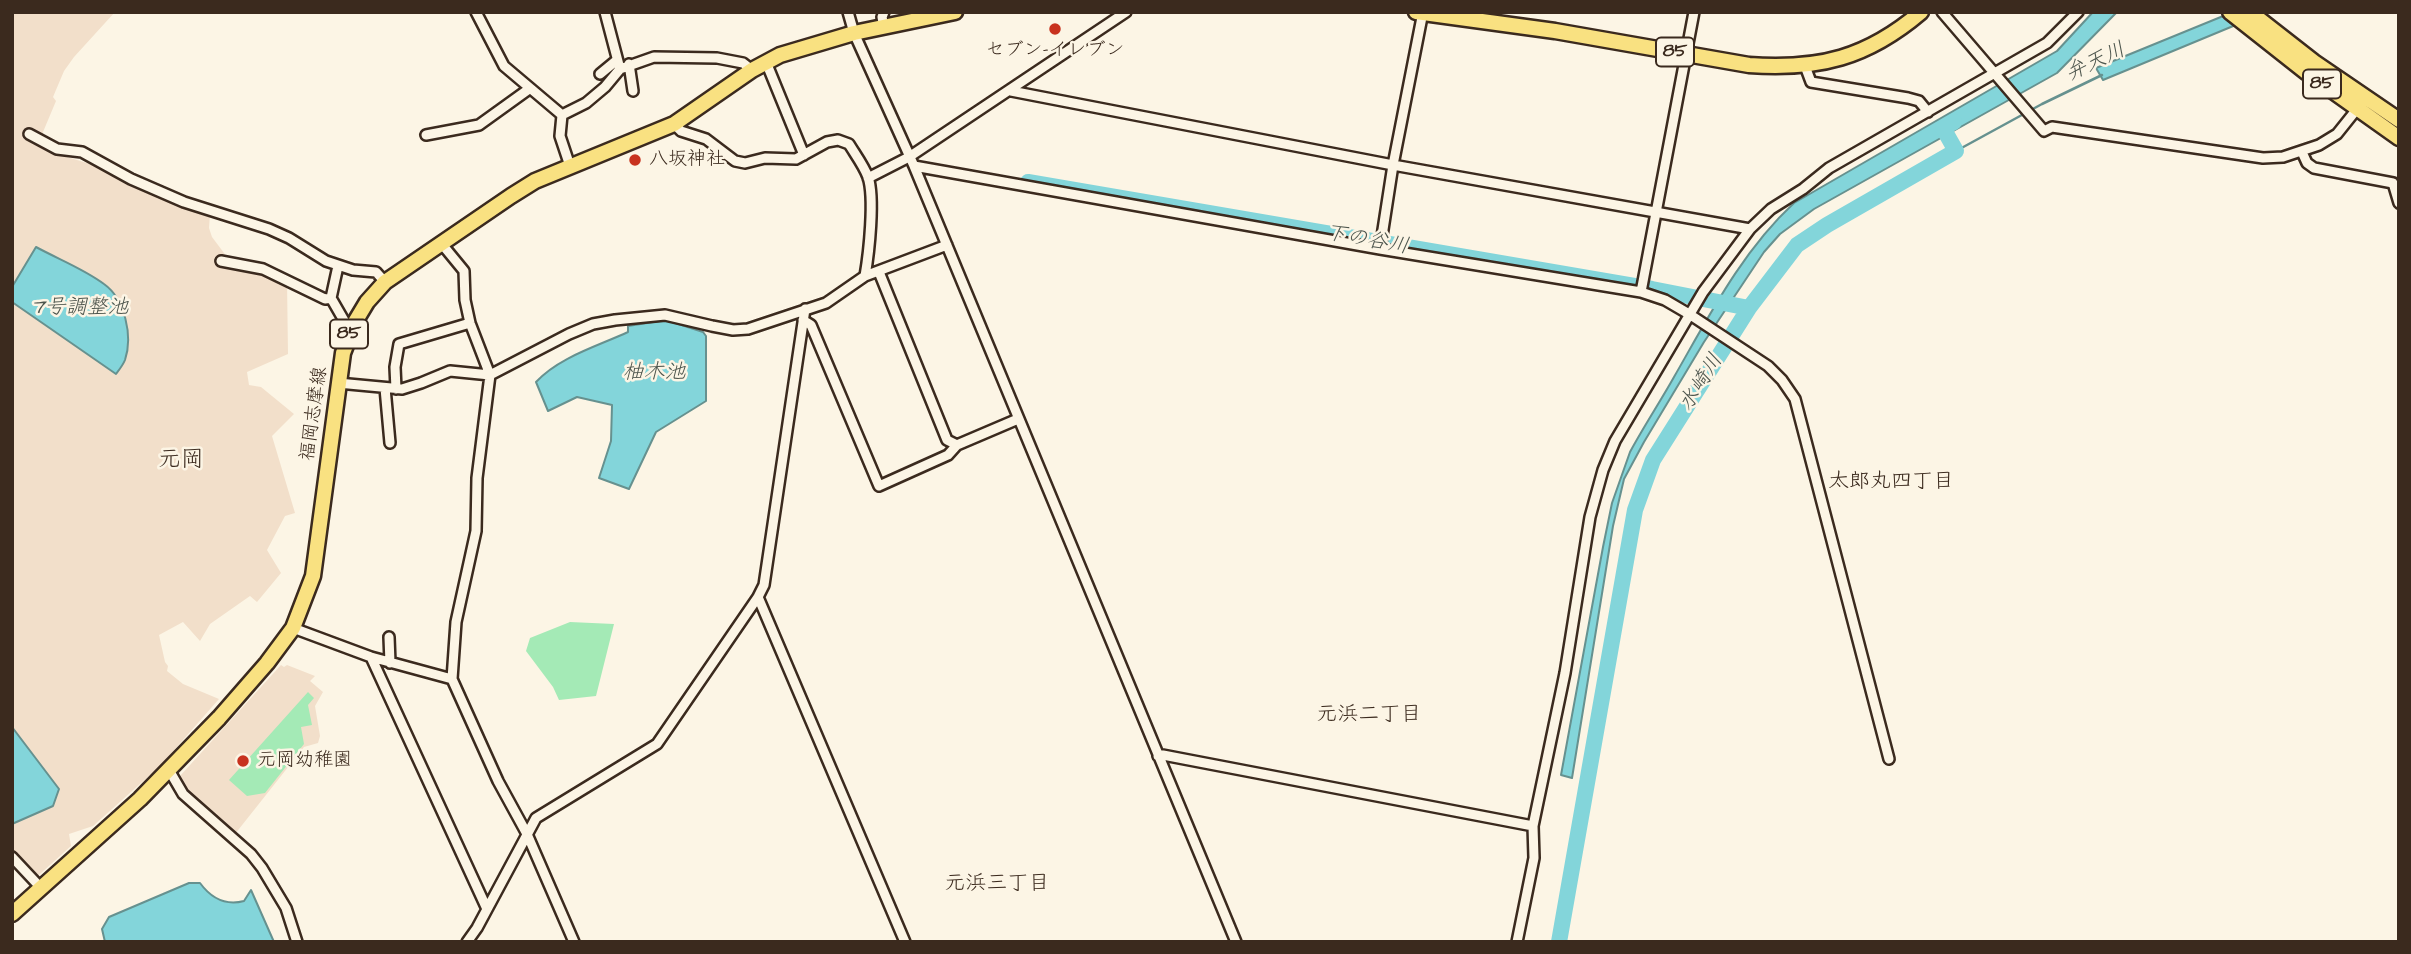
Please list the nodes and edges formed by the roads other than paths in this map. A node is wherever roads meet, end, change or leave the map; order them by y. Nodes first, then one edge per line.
1 (476, 12) edge
2 (606, 12) edge
3 (848, 12) edge
4 (955, 12) edge
5 (1126, 12) edge
6 (1694, 12) edge
7 (1921, 12) edge
8 (1942, 12) edge
9 (2078, 12) edge
10 (2230, 12) edge
11 (1420, 13) edge
12 (884, 19) edge
13 (2253, 20) edge
14 (853, 33) junction
15 (1686, 54) junction
16 (766, 62) junction
17 (622, 64) junction
18 (1805, 66) junction
19 (751, 70) junction
20 (600, 74) dead end
21 (1993, 74) junction
22 (529, 89) junction
23 (633, 91) dead end
24 (1010, 91) junction
25 (2357, 108) junction
26 (1928, 112) junction
27 (562, 115) junction
28 (2399, 120) edge
29 (674, 124) junction
30 (29, 134) dead end
31 (426, 135) dead end
32 (2399, 138) edge
33 (2302, 152) junction
34 (804, 155) junction
35 (912, 162) junction
36 (1393, 165) junction
37 (569, 166) junction
38 (868, 178) junction
39 (2396, 183) edge
40 (2399, 203) edge
41 (1657, 213) junction
42 (1750, 229) junction
43 (441, 243) junction
44 (947, 245) junction
45 (1380, 249) junction
46 (221, 261) dead end
47 (338, 265) junction
48 (878, 272) junction
49 (865, 275) junction
50 (385, 282) junction
51 (1641, 289) junction
52 (331, 298) junction
53 (805, 309) junction
54 (1692, 315) junction
55 (803, 320) junction
56 (470, 323) junction
57 (350, 331) junction
58 (490, 375) junction
59 (338, 383) junction
60 (390, 388) junction
61 (1018, 419) junction
62 (390, 443) dead end
63 (957, 445) junction
64 (758, 597) junction
65 (293, 628) junction
66 (389, 637) dead end
67 (371, 657) junction
68 (390, 663) junction
69 (452, 679) junction
70 (1158, 756) junction
71 (1889, 759) dead end
72 (169, 770) junction
73 (1533, 826) junction
74 (527, 834) junction
75 (12, 857) edge
76 (42, 889) junction
77 (487, 909) junction
78 (12, 914) edge
79 (297, 942) edge
80 (467, 942) edge
81 (573, 942) edge
82 (905, 942) edge
83 (1236, 942) edge
84 (1517, 942) edge

1 - 22 street
2 - 17 street
3 - 14 street
4 - 12 main road, 福岡志摩線 / 85
5 - 24 street
6 - 15 street
7 - 18 main road, 85
8 - 21 street
9 - 21 street
10 - 13 main road, 85
11 - 15 main road, 85
11 - 36 street
12 - 14 main road, 福岡志摩線 / 85
13 - 25 main road, 85
13 - 28 main road, 85
14 - 16 main road, 福岡志摩線 / 85
14 - 35 street
15 - 18 main road, 85
15 - 41 street
16 - 19 main road, 福岡志摩線 / 85
16 - 34 street
17 - 19 street
17 - 20 street
17 - 23 street
17 - 27 street
18 - 26 street
19 - 29 main road, 福岡志摩線 / 85
21 - 26 street
21 - 33 street
22 - 27 street
22 - 31 street
24 - 35 street
24 - 36 street
25 - 32 main road, 85
25 - 33 street
26 - 42 street
27 - 37 street
29 - 34 street
29 - 37 main road, 福岡志摩線 / 85
30 - 47 street
33 - 39 street
34 - 38 street
35 - 38 street
35 - 44 street
35 - 45 street
36 - 41 street
36 - 45 street
37 - 43 main road, 福岡志摩線 / 85
38 - 49 street
39 - 40 street
41 - 42 street
41 - 51 street
42 - 54 street
43 - 50 main road, 福岡志摩線 / 85
43 - 56 street
44 - 48 street
44 - 61 street
45 - 51 street
46 - 52 street
47 - 50 street
47 - 52 street
48 - 49 street
48 - 63 street
49 - 53 street
50 - 57 main road, 福岡志摩線 / 85
51 - 54 street
52 - 57 street
53 - 55 street
53 - 58 street
54 - 71 street
54 - 73 street
55 - 63 street
55 - 64 street
56 - 58 street
56 - 60 street
57 - 59 main road, 福岡志摩線 / 85
58 - 60 street
58 - 69 street
59 - 60 street
59 - 65 main road, 福岡志摩線 / 85
60 - 62 street
61 - 63 street
61 - 70 street
64 - 74 street
64 - 82 street
65 - 67 street
65 - 72 main road, 福岡志摩線 / 85
66 - 68 street
67 - 68 street
67 - 77 street
68 - 69 street
69 - 74 street
70 - 73 street
70 - 83 street
72 - 76 main road, 福岡志摩線 / 85
72 - 79 street
73 - 84 street
74 - 77 street
74 - 81 street
75 - 76 street
76 - 78 main road, 福岡志摩線 / 85
77 - 80 street

